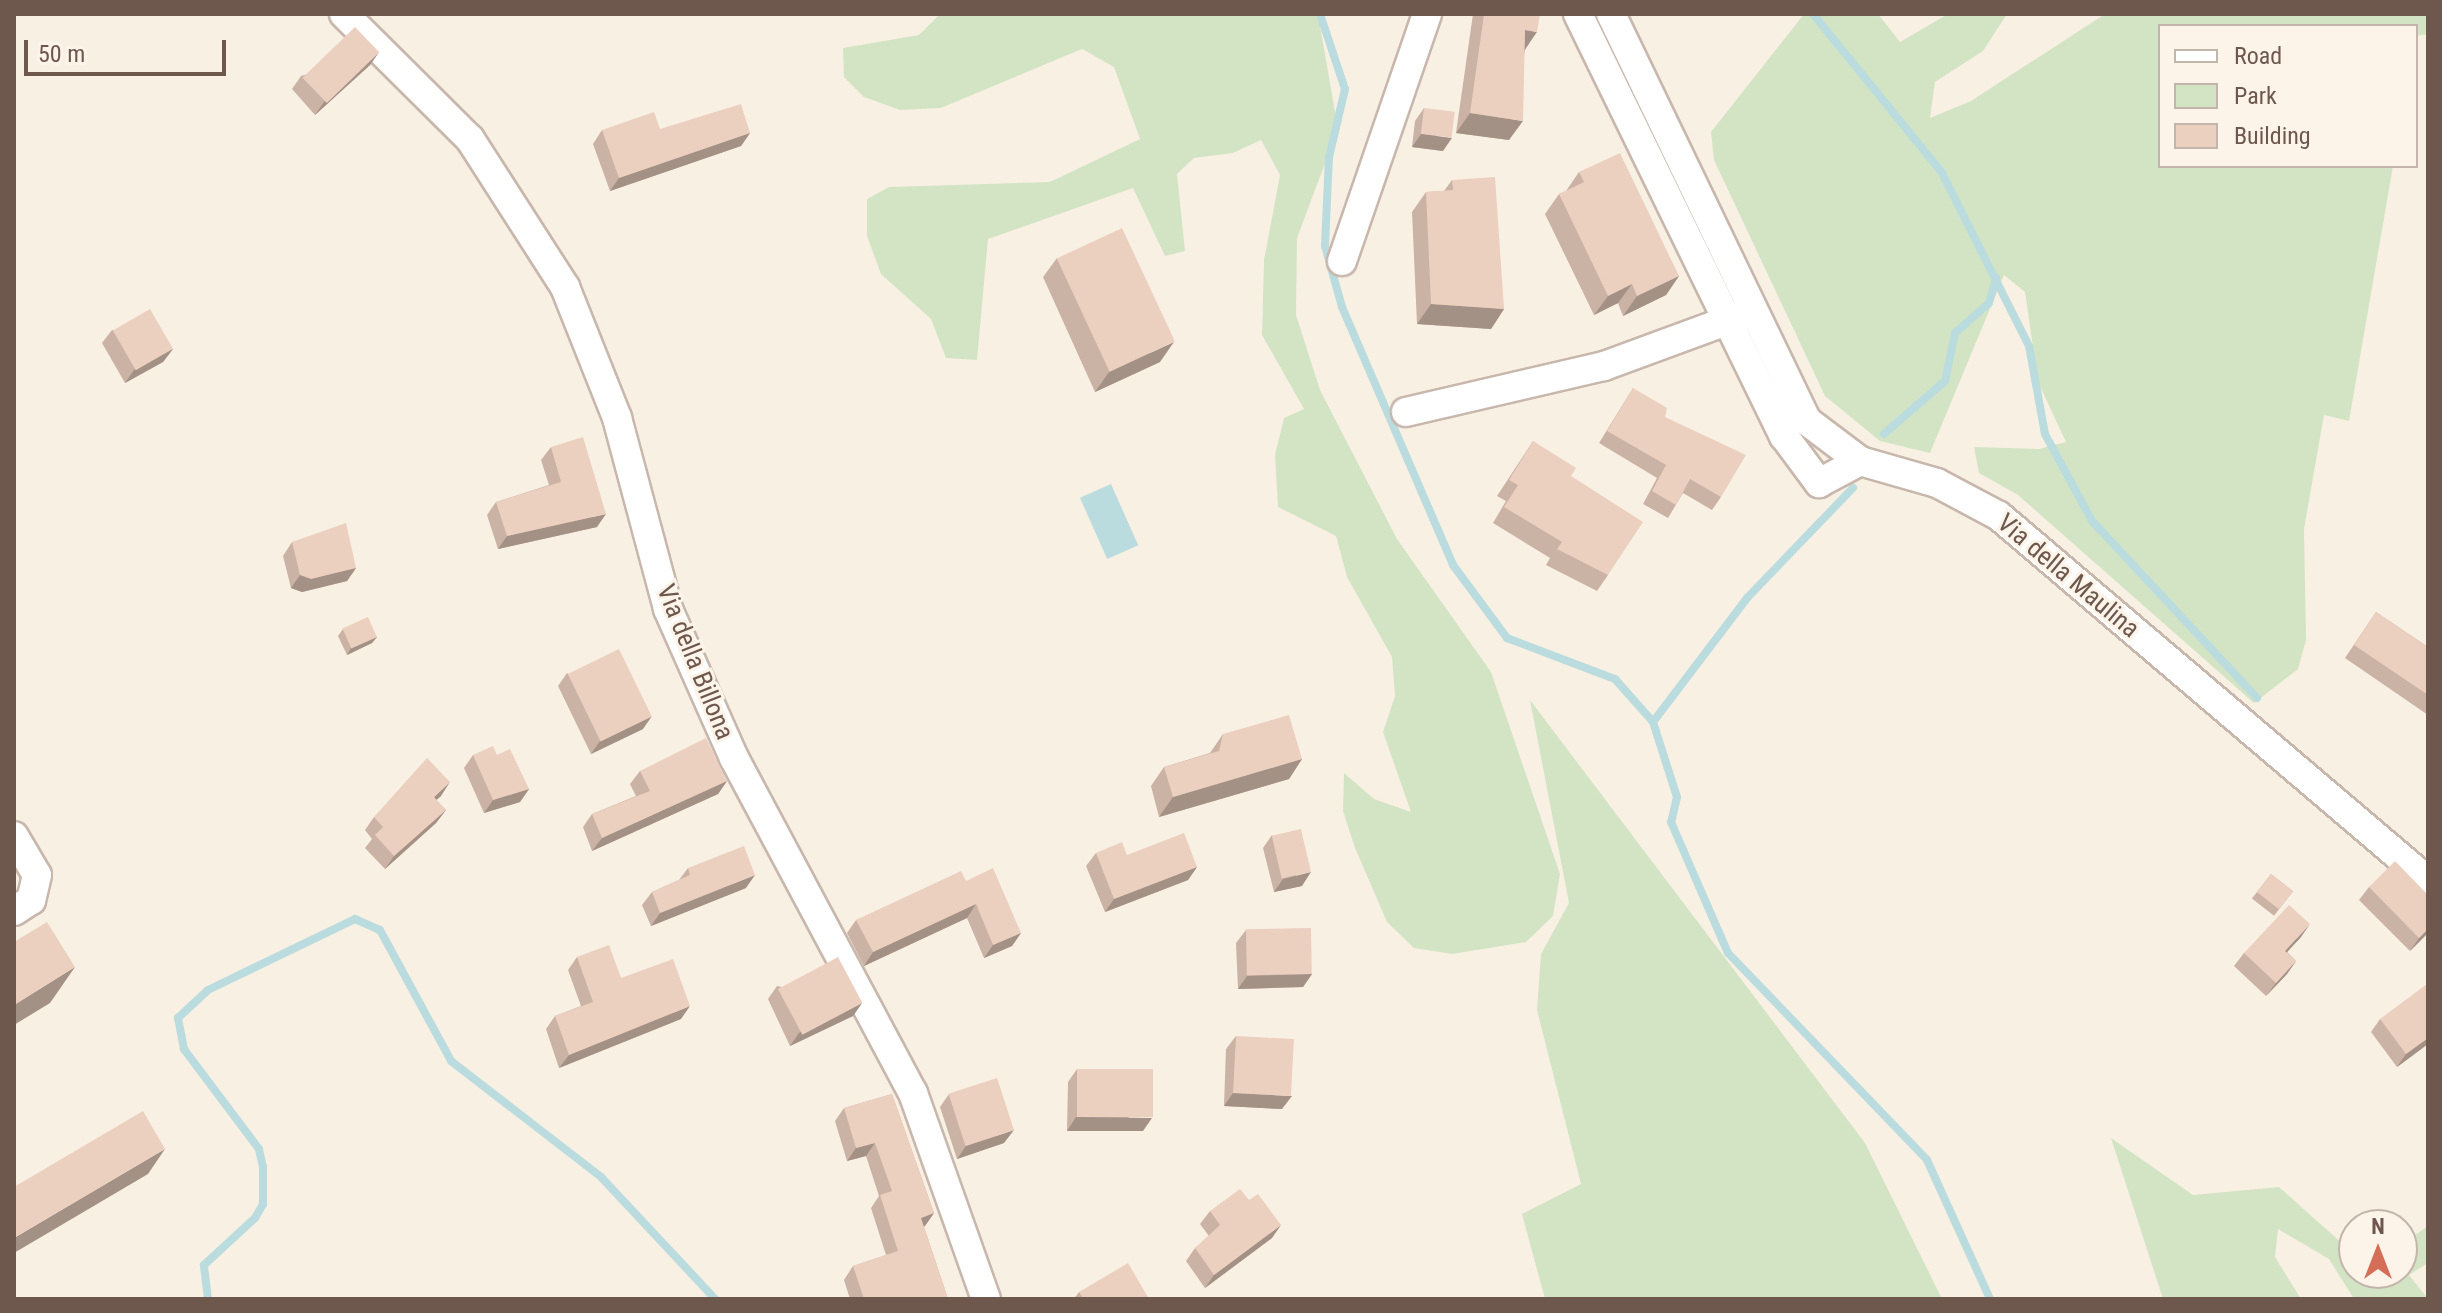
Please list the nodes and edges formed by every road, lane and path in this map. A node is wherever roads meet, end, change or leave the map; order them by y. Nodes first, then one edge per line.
1 (344, 14) edge
2 (1427, 14) edge
3 (1578, 14) edge
4 (1611, 14) edge
5 (1342, 261) dead end
6 (1753, 312) junction
7 (1725, 322) junction
8 (1406, 412) dead end
9 (1860, 461) junction
10 (14, 836) edge
11 (2428, 881) edge
12 (14, 911) edge
13 (986, 1299) edge

1 - 13 street, Via della Billona
2 - 5 street
3 - 7 street
4 - 6 street, Via della Maulina
6 - 7 street
6 - 9 street, Via della Maulina
7 - 8 street
7 - 9 street
9 - 11 street, Via della Maulina
10 - 12 street

